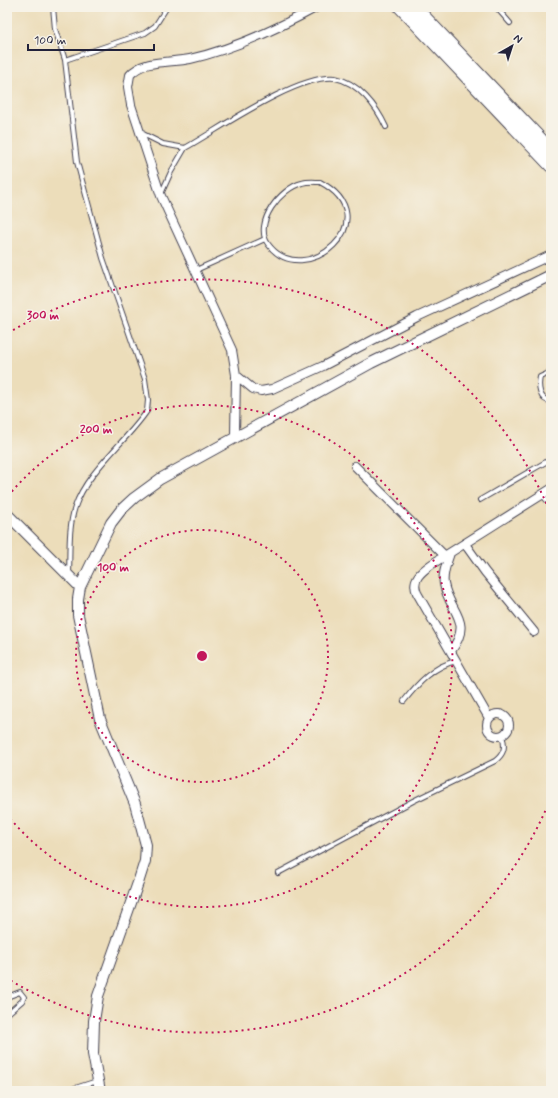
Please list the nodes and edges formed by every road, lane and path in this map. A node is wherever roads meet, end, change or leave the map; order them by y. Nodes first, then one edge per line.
1 (54, 7) edge
2 (167, 7) edge
3 (316, 7) edge
4 (400, 7) edge
5 (415, 7) edge
6 (496, 7) edge
7 (510, 23) dead end
8 (65, 60) junction
9 (386, 127) dead end
10 (139, 132) junction
11 (545, 138) edge
12 (185, 148) junction
13 (551, 150) edge
14 (551, 166) edge
15 (161, 196) junction
16 (265, 239) junction
17 (551, 255) edge
18 (196, 270) junction
19 (551, 275) edge
20 (551, 372) edge
21 (236, 375) junction
22 (551, 401) edge
23 (235, 436) junction
24 (551, 459) edge
25 (355, 466) dead end
26 (551, 489) edge
27 (542, 494) junction
28 (480, 500) dead end
29 (551, 506) edge
30 (7, 514) edge
31 (465, 544) junction
32 (447, 555) junction
33 (69, 577) junction
34 (80, 587) junction
35 (534, 632) dead end
36 (451, 651) junction
37 (456, 661) junction
38 (404, 701) dead end
39 (489, 718) junction
40 (502, 736) junction
41 (278, 873) dead end
42 (7, 997) edge
43 (7, 1014) edge
44 (99, 1086) edge
45 (66, 1091) edge
46 (444, 1091) edge
47 (463, 1091) edge

1 - 8 lane
2 - 8 lane
3 - 10 street
4 - 14 main road
5 - 11 main road
6 - 7 lane
8 - 33 lane
9 - 12 lane
10 - 12 lane
10 - 15 street
11 - 13 main road
12 - 15 lane
15 - 18 street
16 - 16 lane
16 - 18 lane
17 - 21 street
18 - 21 street
19 - 23 street
20 - 22 lane
21 - 23 street
23 - 34 street
24 - 28 lane
25 - 32 street
26 - 27 street
27 - 29 lane
27 - 31 street
30 - 33 street
31 - 32 street
31 - 35 street
32 - 36 street
32 - 36 street
33 - 34 street
34 - 44 street
36 - 37 street
37 - 38 lane
37 - 39 street
39 - 40 street
39 - 40 street
40 - 41 lane
42 - 43 lane
44 - 45 lane
46 - 47 street

